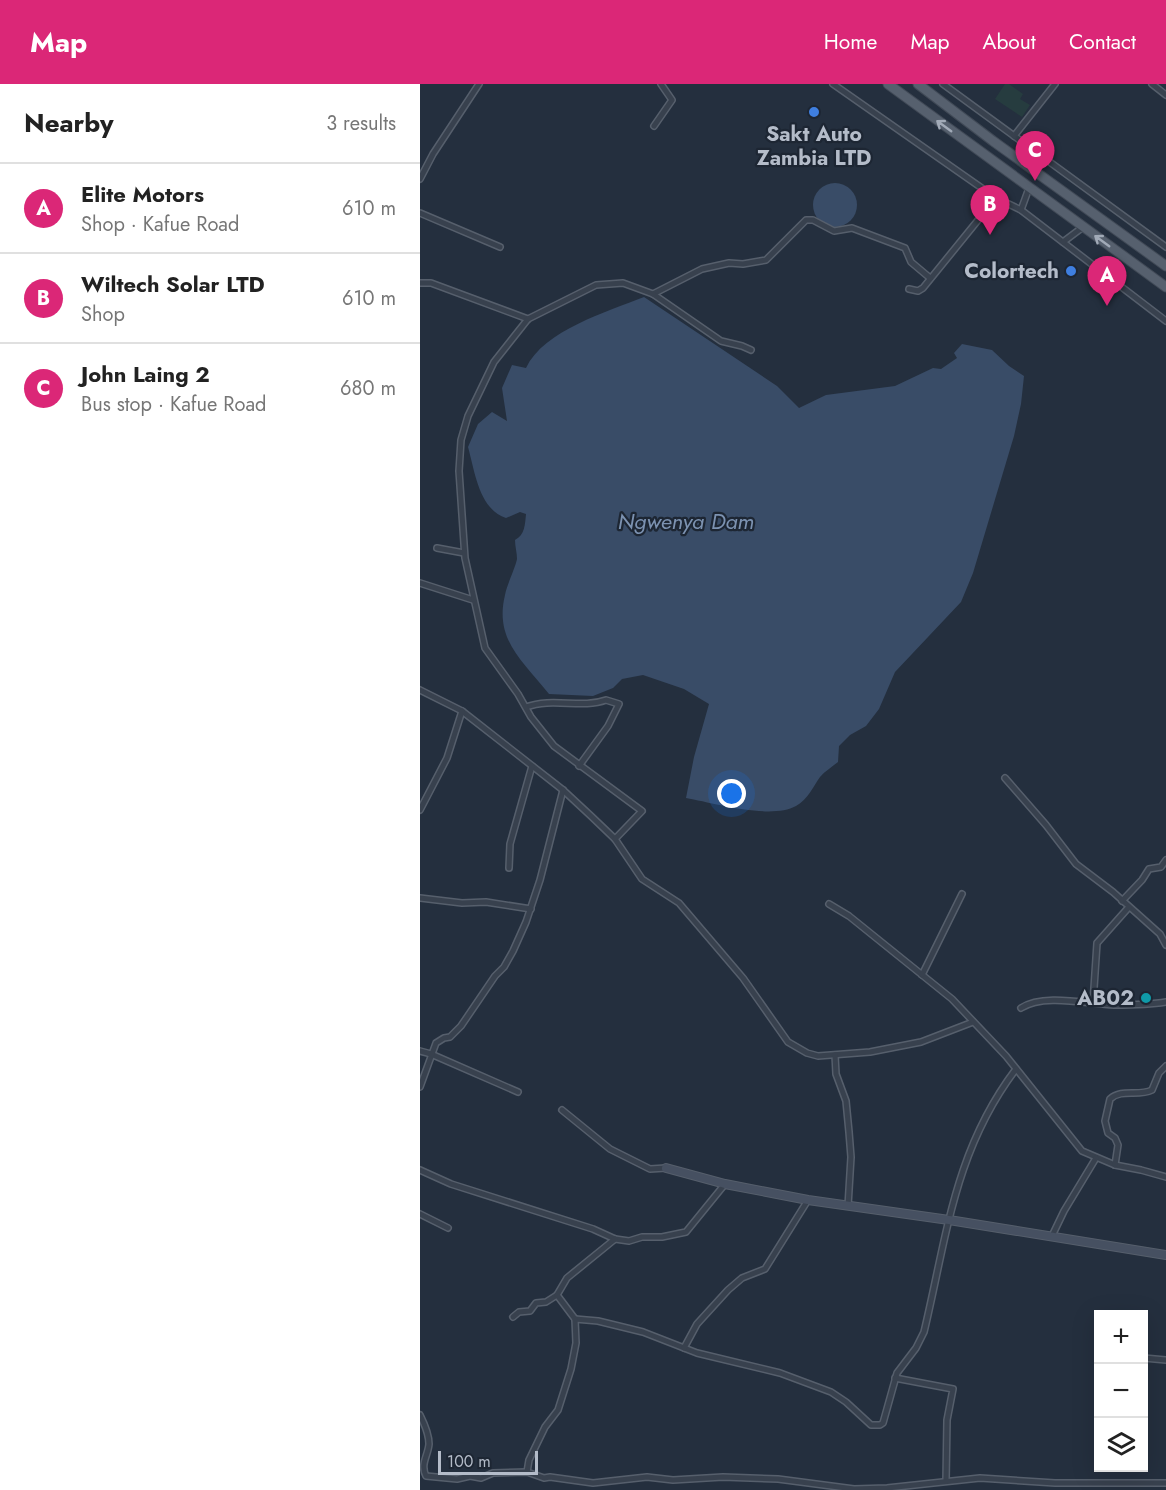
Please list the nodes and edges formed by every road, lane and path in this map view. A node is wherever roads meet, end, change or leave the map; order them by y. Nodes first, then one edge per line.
1 (479, 84) edge
2 (661, 84) edge
3 (834, 84) edge
4 (888, 84) edge
5 (918, 84) edge
6 (943, 84) edge
7 (1055, 84) edge
8 (1152, 84) edge
9 (1166, 95) edge
10 (654, 126) dead end
11 (1002, 128) junction
12 (1014, 136) junction
13 (993, 141) junction
14 (420, 180) edge
15 (1029, 188) junction
16 (996, 198) junction
17 (1021, 210) junction
18 (420, 213) edge
19 (1083, 228) junction
20 (1063, 242) junction
21 (500, 247) dead end
22 (1166, 247) edge
23 (1166, 266) edge
24 (930, 278) junction
25 (420, 283) edge
26 (1166, 287) edge
27 (909, 289) dead end
28 (653, 294) junction
29 (528, 318) junction
30 (1166, 321) edge
31 (751, 350) dead end
32 (437, 548) dead end
33 (464, 553) junction
34 (420, 583) edge
35 (473, 600) junction
36 (420, 690) edge
37 (526, 707) junction
38 (462, 711) junction
39 (532, 766) junction
40 (579, 766) junction
41 (1005, 778) dead end
42 (564, 790) junction
43 (420, 810) edge
44 (615, 839) junction
45 (1166, 860) edge
46 (509, 868) dead end
47 (962, 894) dead end
48 (420, 898) edge
49 (1122, 900) junction
50 (829, 904) dead end
51 (1129, 907) junction
52 (531, 909) junction
53 (1166, 945) edge
54 (922, 975) junction
55 (1166, 1002) edge
56 (1093, 1004) junction
57 (1021, 1008) dead end
58 (973, 1022) junction
59 (420, 1051) edge
60 (431, 1054) junction
61 (835, 1055) junction
62 (1166, 1066) edge
63 (1016, 1069) junction
64 (420, 1087) edge
65 (518, 1092) dead end
66 (562, 1110) dead end
67 (1096, 1158) junction
68 (1116, 1165) junction
69 (666, 1168) joint
70 (420, 1170) edge
71 (1166, 1178) edge
72 (725, 1184) junction
73 (808, 1200) junction
74 (848, 1206) junction
75 (420, 1214) edge
76 (949, 1220) junction
77 (448, 1228) dead end
78 (1052, 1236) junction
79 (615, 1239) junction
80 (1166, 1255) edge
81 (557, 1295) junction
82 (513, 1317) dead end
83 (575, 1319) junction
84 (684, 1348) junction
85 (1148, 1358) edge
86 (1166, 1360) edge
87 (895, 1378) junction
88 (420, 1415) edge
89 (527, 1472) junction
90 (423, 1476) edge
91 (946, 1481) junction
92 (1166, 1483) edge
93 (805, 1487) edge

1 - 14 street
2 - 10 street
3 - 16 street
15 -> 4 main road
5 - 13 main road
6 - 11 street
7 - 12 street
8 - 9 street
11 - 12 street
11 - 13 street
12 - 22 street
13 - 23 main road
15 - 17 street
15 - 19 main road
16 - 17 street
16 - 24 street
17 - 20 street
18 - 21 street
19 - 20 street
26 -> 19 main road
20 - 30 street
24 - 27 street
24 - 28 street
25 - 29 street
28 - 29 street
28 - 31 street
29 - 33 street
32 - 33 street
33 - 35 street
34 - 35 street
35 - 37 street
36 - 38 street
37 - 40 street
37 - 40 street
38 - 39 street
38 - 43 street
39 - 42 street
39 - 46 street
40 - 44 street
41 - 49 street
42 - 44 street
42 - 52 street
44 - 61 street
45 - 49 street
47 - 54 street
48 - 52 street
49 - 51 street
50 - 54 street
51 - 53 street
51 - 56 street
52 - 60 street
54 - 58 street
55 - 56 street
56 - 57 street
58 - 61 street
58 - 63 street
59 - 60 street
60 - 64 street
60 - 65 street
61 - 74 street
62 - 68 street
63 - 67 street
63 - 76 street
66 - 69 street
67 - 68 street
67 - 78 street
68 - 71 street
69 - 72 street
70 - 79 street
72 - 73 street
72 - 79 street
73 - 74 street
73 - 84 street
74 - 76 street
75 - 77 street
76 - 78 street
76 - 87 street
78 - 80 street
79 - 81 street
81 - 82 street
81 - 83 street
83 - 84 street
83 - 89 street
84 - 87 street
85 - 86 street
87 - 91 street
88 - 90 street
89 - 90 street
89 - 93 street
91 - 92 street
91 - 93 street

